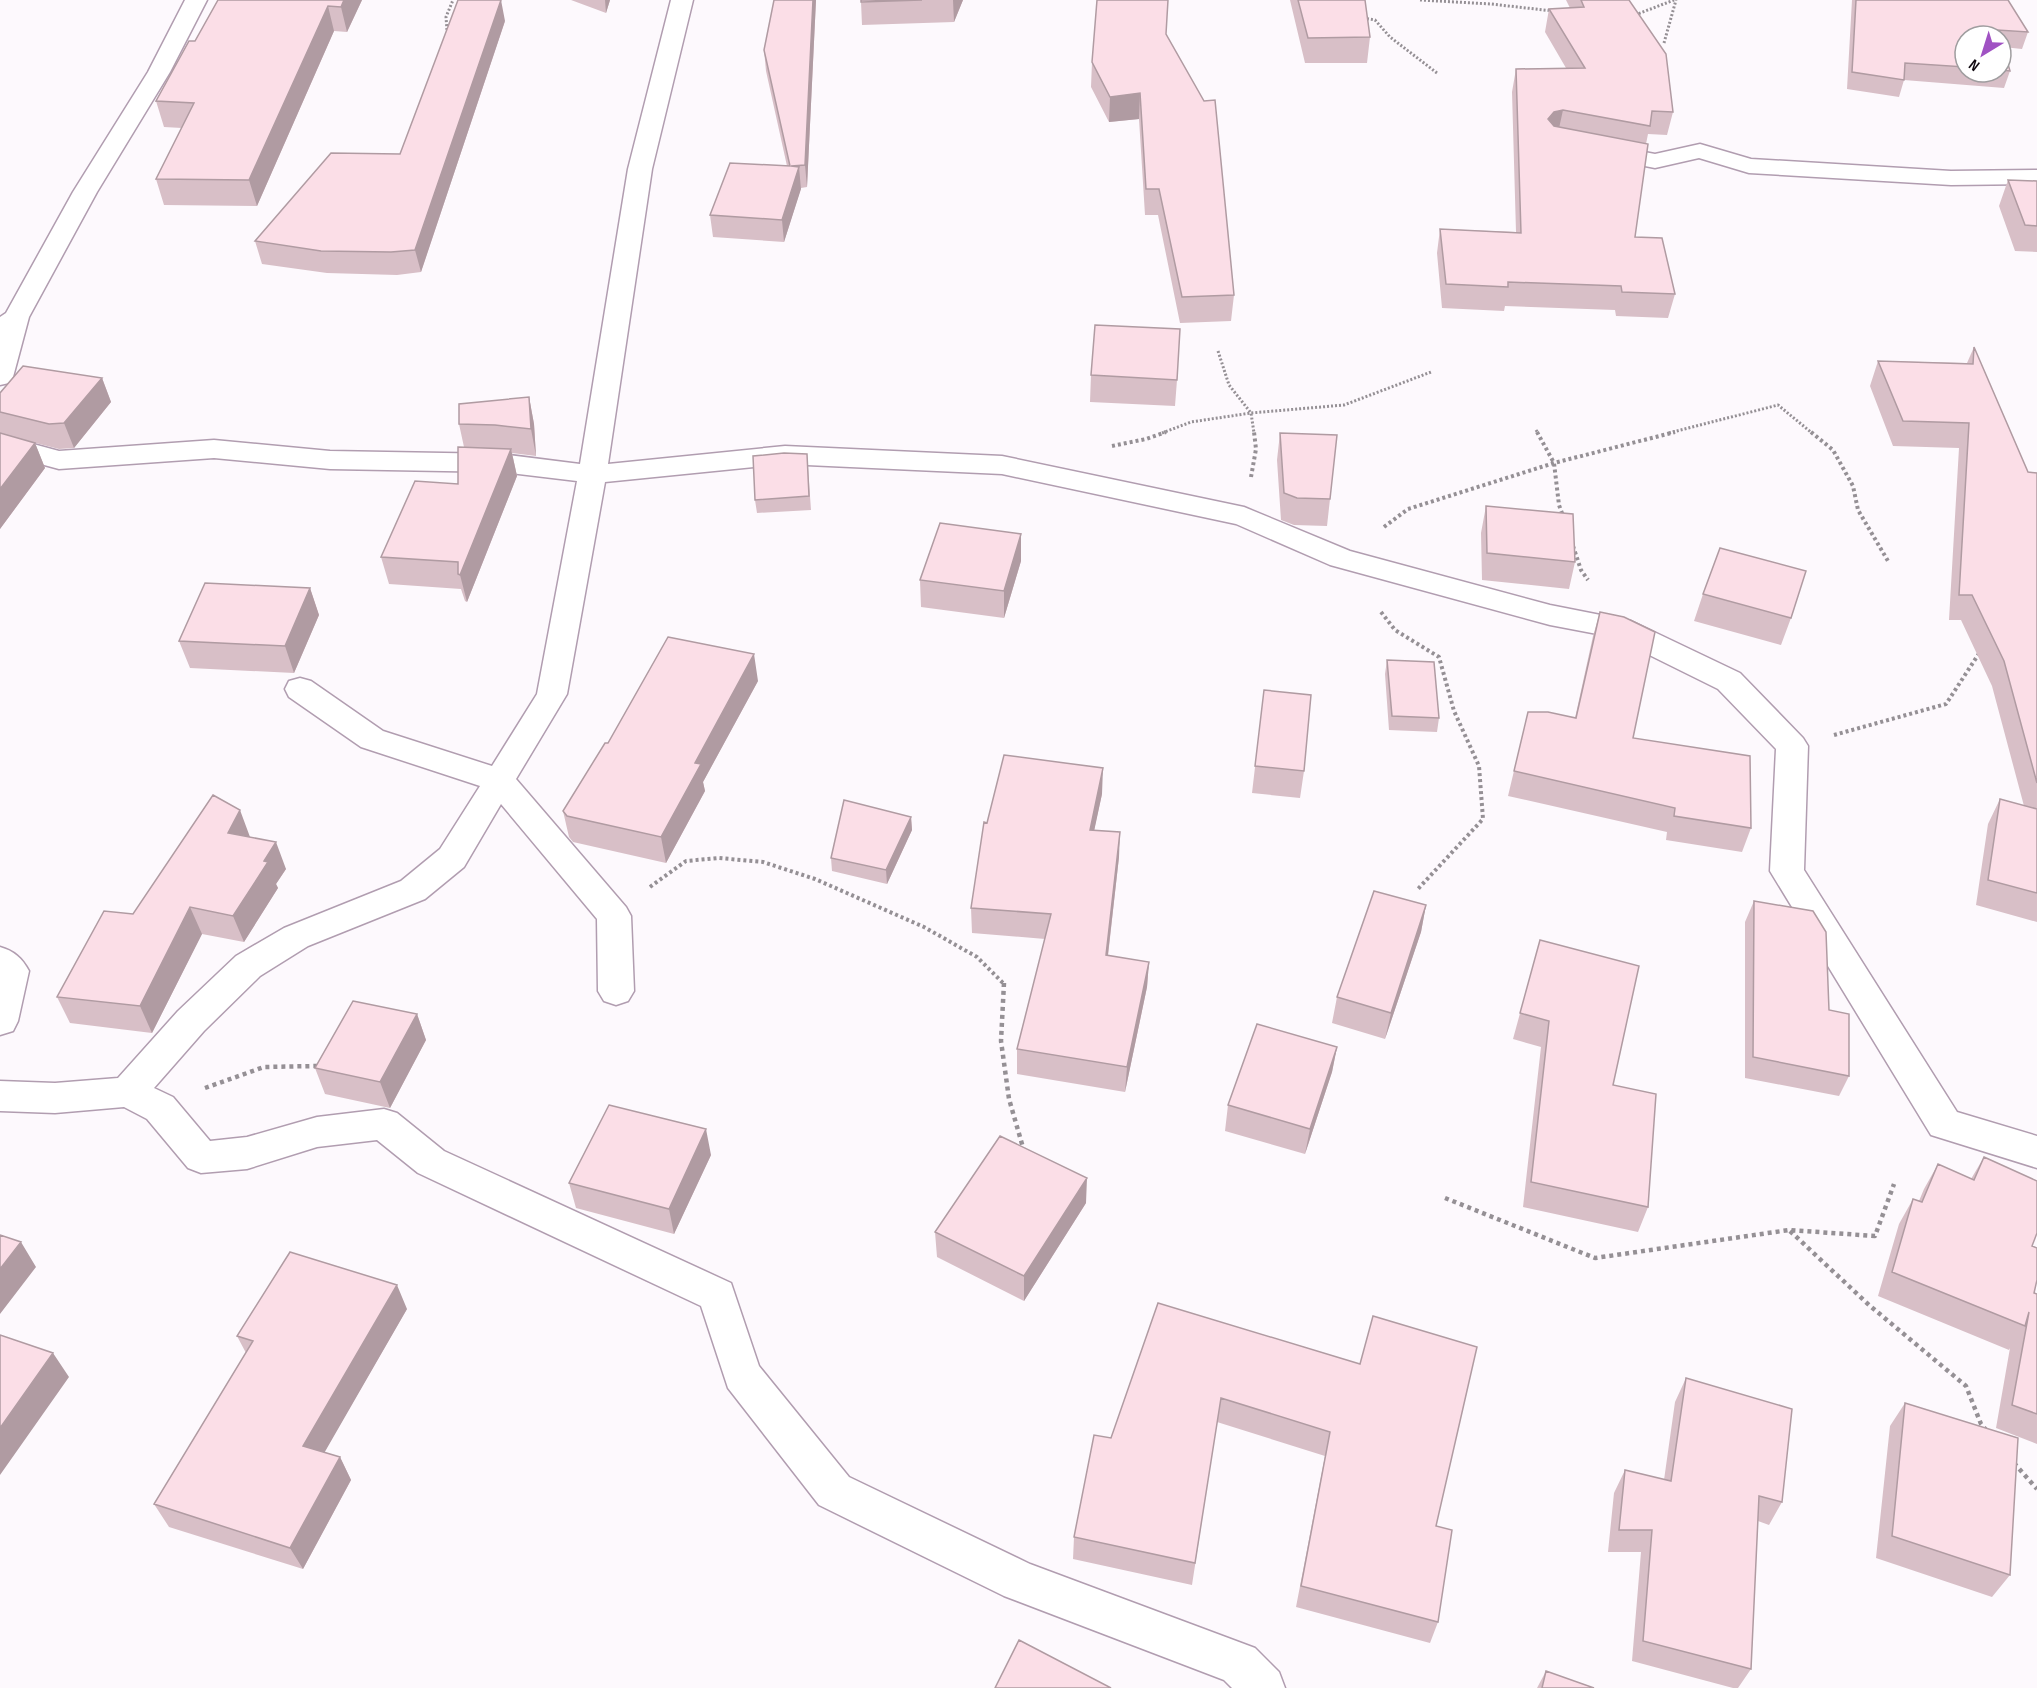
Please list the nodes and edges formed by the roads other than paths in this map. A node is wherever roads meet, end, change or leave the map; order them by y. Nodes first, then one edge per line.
1 (196, 0) edge
2 (682, 0) edge
3 (1579, 146) edge
4 (2037, 177) edge
5 (8, 324) edge
6 (0, 377) edge
7 (0, 444) edge
8 (592, 474) junction
9 (300, 688) dead end
10 (499, 780) junction
11 (0, 960) edge
12 (616, 991) dead end
13 (0, 1022) edge
14 (0, 1096) edge
15 (144, 1100) junction
16 (2037, 1152) edge
17 (1263, 1688) edge

1 - 5 street
2 - 8 street
3 - 4 street
5 - 6 street
7 - 8 street
8 - 10 street
8 - 16 street
9 - 10 street
10 - 12 street
10 - 15 street
11 - 13 street
14 - 15 street
15 - 17 street

